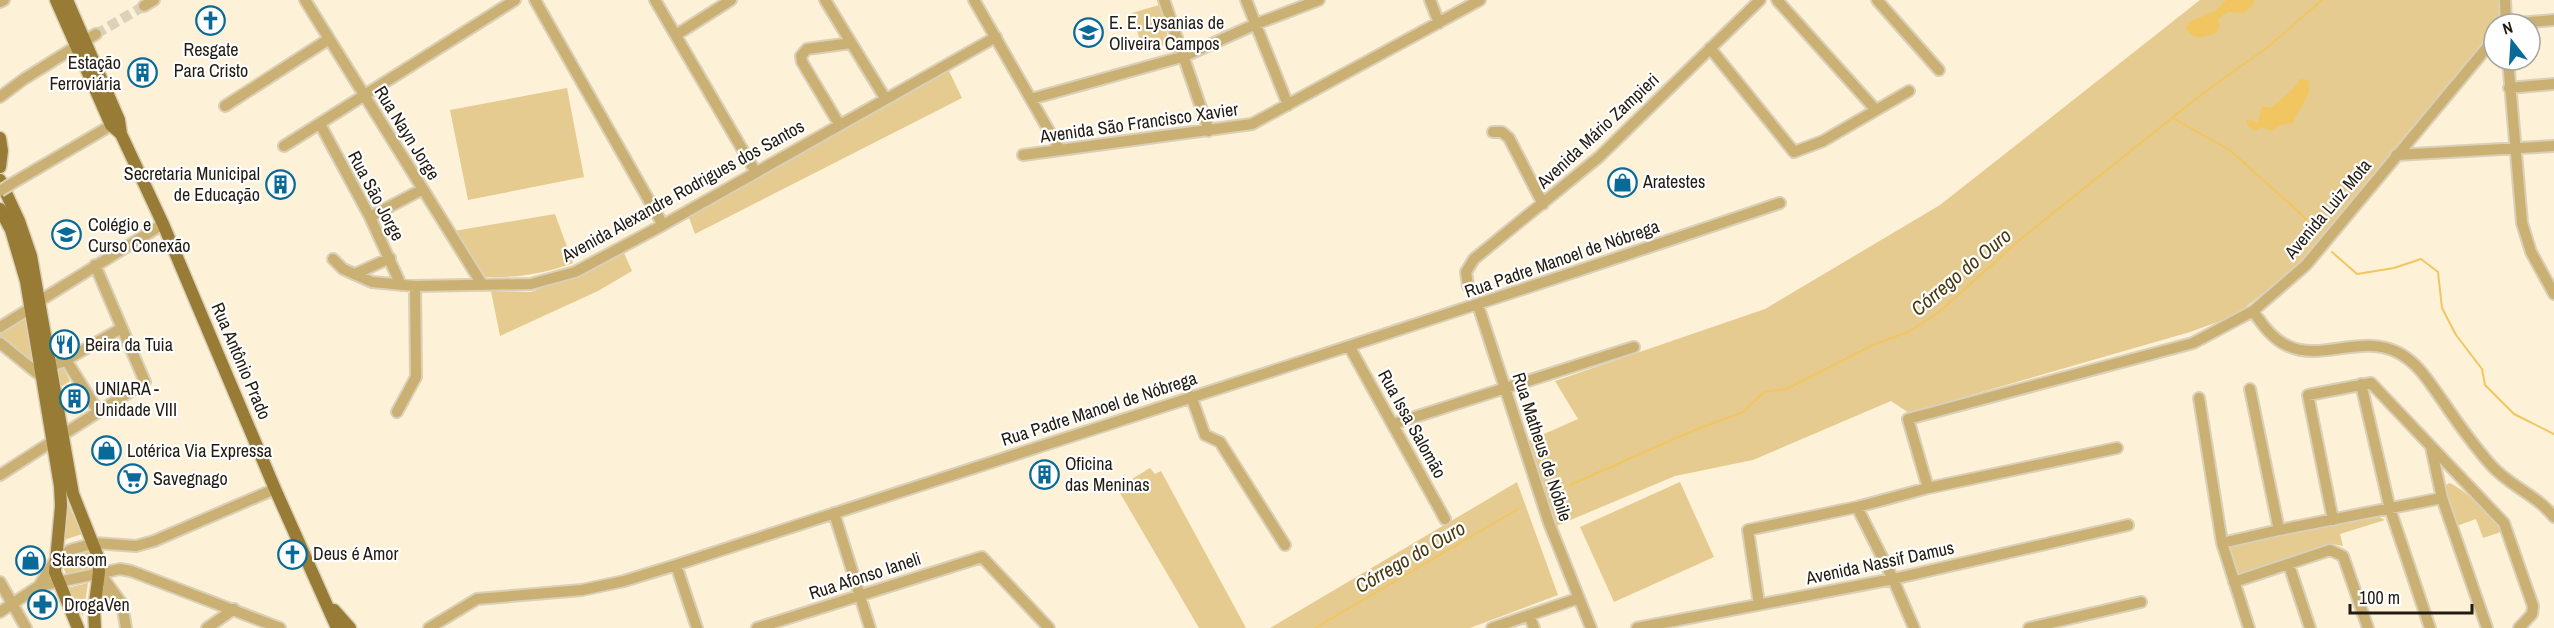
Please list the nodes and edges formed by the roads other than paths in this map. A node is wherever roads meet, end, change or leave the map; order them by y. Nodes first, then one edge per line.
1 (4, 0) edge
2 (56, 0) edge
3 (66, 0) edge
4 (154, 0) edge
5 (515, 0) edge
6 (535, 0) edge
7 (655, 0) edge
8 (731, 0) edge
9 (825, 0) edge
10 (974, 0) edge
11 (1164, 0) edge
12 (1246, 0) edge
13 (1319, 0) edge
14 (1430, 0) edge
15 (1480, 0) edge
16 (1760, 0) edge
17 (1777, 0) edge
18 (1877, 0) edge
19 (0, 2) edge
20 (310, 2) edge
21 (144, 6) tunnel mouth
22 (1439, 22) junction
23 (1256, 24) junction
24 (96, 34) tunnel mouth
25 (676, 35) junction
26 (996, 38) junction
27 (329, 39) junction
28 (80, 43) junction
29 (851, 43) junction
30 (1710, 48) junction
31 (2482, 53) edge
32 (1185, 56) junction
33 (1939, 70) dead end
34 (2508, 72) edge
35 (2554, 84) edge
36 (2509, 88) junction
37 (1909, 91) dead end
38 (364, 95) junction
39 (0, 96) edge
40 (885, 98) junction
41 (1031, 99) junction
42 (1288, 105) junction
43 (225, 106) dead end
44 (1875, 109) junction
45 (115, 123) junction
46 (320, 124) junction
47 (839, 124) junction
48 (1209, 130) junction
49 (1493, 132) dead end
50 (0, 138) edge
51 (284, 146) dead end
52 (2554, 146) edge
53 (2515, 149) junction
54 (1060, 150) junction
55 (1023, 155) dead end
56 (2396, 155) junction
57 (0, 167) edge
58 (755, 171) junction
59 (6, 182) edge
60 (423, 189) junction
61 (0, 191) edge
62 (1779, 203) dead end
63 (1543, 204) junction
64 (0, 209) edge
65 (370, 217) junction
66 (163, 224) junction
67 (663, 225) junction
68 (390, 258) junction
69 (333, 259) dead end
70 (95, 265) junction
71 (355, 274) junction
72 (482, 284) junction
73 (401, 285) junction
74 (415, 286) junction
75 (1468, 286) dead end
76 (2554, 294) edge
77 (36, 304) junction
78 (1478, 305) junction
79 (2253, 311) junction
80 (0, 327) edge
81 (120, 329) junction
82 (0, 343) edge
83 (1349, 346) junction
84 (1634, 347) dead end
85 (66, 360) junction
86 (51, 366) junction
87 (42, 377) junction
88 (2361, 384) junction
89 (1506, 389) junction
90 (2250, 389) dead end
91 (1191, 396) junction
92 (2199, 398) dead end
93 (98, 411) junction
94 (397, 412) dead end
95 (1393, 424) junction
96 (57, 438) junction
97 (2431, 447) junction
98 (2116, 448) dead end
99 (2456, 472) junction
100 (0, 475) edge
101 (2439, 482) junction
102 (1928, 488) junction
103 (275, 489) junction
104 (2442, 498) junction
105 (1857, 507) junction
106 (2390, 510) junction
107 (834, 513) junction
108 (2554, 517) edge
109 (1446, 519) dead end
110 (2334, 520) junction
111 (2128, 525) dead end
112 (2279, 530) junction
113 (95, 543) junction
114 (2222, 543) junction
115 (1286, 544) dead end
116 (54, 562) junction
117 (675, 565) junction
118 (2289, 565) junction
119 (99, 572) junction
120 (1893, 579) junction
121 (0, 582) edge
122 (2234, 582) junction
123 (59, 583) junction
124 (39, 586) junction
125 (97, 590) junction
126 (860, 595) junction
127 (1579, 598) junction
128 (2141, 602) dead end
129 (122, 603) junction
130 (327, 603) junction
131 (1759, 603) junction
132 (12, 604) junction
133 (234, 609) junction
134 (0, 612) edge
135 (1530, 615) junction
136 (26, 628) edge
137 (78, 628) edge
138 (95, 628) edge
139 (126, 628) edge
140 (207, 628) edge
141 (280, 628) edge
142 (337, 628) edge
143 (350, 628) edge
144 (429, 628) edge
145 (697, 628) edge
146 (758, 628) edge
147 (870, 628) edge
148 (1047, 628) edge
149 (1492, 628) edge
150 (1534, 628) edge
151 (1591, 628) edge
152 (1637, 628) edge
153 (1914, 628) edge
154 (2029, 628) edge
155 (2249, 628) edge
156 (2310, 628) edge
157 (2368, 628) edge
158 (2430, 628) edge
159 (2487, 628) edge
160 (2520, 628) edge

1 - 19 street
2 - 28 main road, Rua Antônio Prado
3 - 28 main road, Rua Antônio Prado
4 - 21 street
5 - 38 street
6 - 67 street
7 - 25 street
8 - 25 street
9 - 29 street
10 - 26 street
11 - 32 street
12 - 23 street
13 - 23 street
14 - 22 street
15 - 22 street, Avenida São Francisco Xavier
16 - 30 street, Avenida Mário Zampieri
17 - 44 street
18 - 33 street
20 - 27 street, Rua Nayn Jorge
22 - 42 street, Avenida São Francisco Xavier
23 - 32 street
23 - 42 street
24 - 28 street
25 - 58 street
26 - 40 street, Avenida Alexandre Rodrigues dos Santos
26 - 41 street
27 - 38 street, Rua Nayn Jorge
27 - 43 street
28 - 39 street
28 - 45 main road, Rua Antônio Prado
29 - 40 street
29 - 47 street
30 - 44 street
30 - 63 street, Avenida Mário Zampieri
31 - 56 street, Avenida Luiz Mota
32 - 41 street
32 - 48 street
34 - 36 street
35 - 36 street
36 - 53 street
37 - 44 street
38 - 46 street
38 - 60 street, Rua Nayn Jorge
40 - 47 street, Avenida Alexandre Rodrigues dos Santos
41 - 54 street
42 - 48 street, Avenida São Francisco Xavier
45 - 59 street
45 - 66 main road, Rua Antônio Prado
46 - 51 street
46 - 65 street, Rua São Jorge
47 - 58 street, Avenida Alexandre Rodrigues dos Santos
48 - 54 street, Avenida São Francisco Xavier
49 - 63 street
50 - 57 main road
52 - 53 street
53 - 56 street
53 - 76 street
54 - 55 street, Avenida São Francisco Xavier
56 - 79 street, Avenida Luiz Mota
58 - 67 street, Avenida Alexandre Rodrigues dos Santos
59 - 61 street, bridge
59 - 77 main road
60 - 65 street
60 - 72 street, Rua Nayn Jorge
62 - 78 street, Rua Padre Manoel de Nóbrega
63 - 75 street, Avenida Mário Zampieri
64 - 77 main road
65 - 68 street, Rua São Jorge
66 - 70 street
66 - 103 main road, Rua Antônio Prado
67 - 72 street, Avenida Alexandre Rodrigues dos Santos
68 - 71 street
68 - 73 street, Rua São Jorge
69 - 71 street, Avenida Alexandre Rodrigues dos Santos
70 - 77 street
70 - 81 street
71 - 73 street, Avenida Alexandre Rodrigues dos Santos
72 - 74 street, Avenida Alexandre Rodrigues dos Santos
73 - 74 street, Avenida Alexandre Rodrigues dos Santos
74 - 94 street
77 - 80 street
77 - 86 main road
77 - 87 main road
78 - 83 street, Rua Padre Manoel de Nóbrega
78 - 89 street, Rua Matheus de Nóbile
79 - 102 street, Avenida Luiz Mota
79 - 108 street
81 - 85 street
81 - 93 street
82 - 87 street
83 - 91 street, Rua Padre Manoel de Nóbrega
83 - 95 street, Rua Issa Salomão
84 - 89 street
85 - 86 street
85 - 93 street
86 - 96 main road
87 - 96 main road
88 - 97 street
88 - 106 street
88 - 110 street
89 - 95 street
89 - 127 street, Rua Matheus de Nóbile
90 - 112 street
91 - 107 street, Rua Padre Manoel de Nóbrega
91 - 115 street
92 - 114 street
93 - 96 street
95 - 109 street, Rua Issa Salomão
96 - 100 street
96 - 113 main road
96 - 116 main road
97 - 99 street
97 - 101 street
98 - 102 street
99 - 101 street
99 - 160 street
101 - 104 street
102 - 105 street
103 - 113 street
103 - 130 main road, Rua Antônio Prado
104 - 106 street
104 - 159 street
105 - 120 street
105 - 131 street
106 - 110 street
106 - 158 street
107 - 117 street, Rua Padre Manoel de Nóbrega
107 - 126 street
110 - 112 street
111 - 120 street, Avenida Nassif Damus
112 - 114 street
113 - 116 street
113 - 119 main road
114 - 122 street
116 - 123 main road
116 - 124 street
117 - 144 street, Rua Padre Manoel de Nóbrega
117 - 145 street
118 - 122 street
118 - 156 street
118 - 157 street
119 - 123 street
119 - 125 main road
119 - 129 street
119 - 133 street
120 - 131 street, Avenida Nassif Damus
120 - 153 street
121 - 132 street
122 - 155 street
123 - 124 street
123 - 137 main road
124 - 132 street
125 - 129 street
125 - 138 main road
126 - 146 street, Rua Afonso Ianeli
126 - 147 street
126 - 148 street, Rua Afonso Ianeli
127 - 135 street
127 - 151 street, Rua Matheus de Nóbile
128 - 154 street
129 - 139 street
130 - 142 main road, Rua Antônio Prado
130 - 143 main road
131 - 152 street, Avenida Nassif Damus
132 - 134 street
132 - 136 street
133 - 140 street
133 - 141 street
135 - 149 street
135 - 150 street

